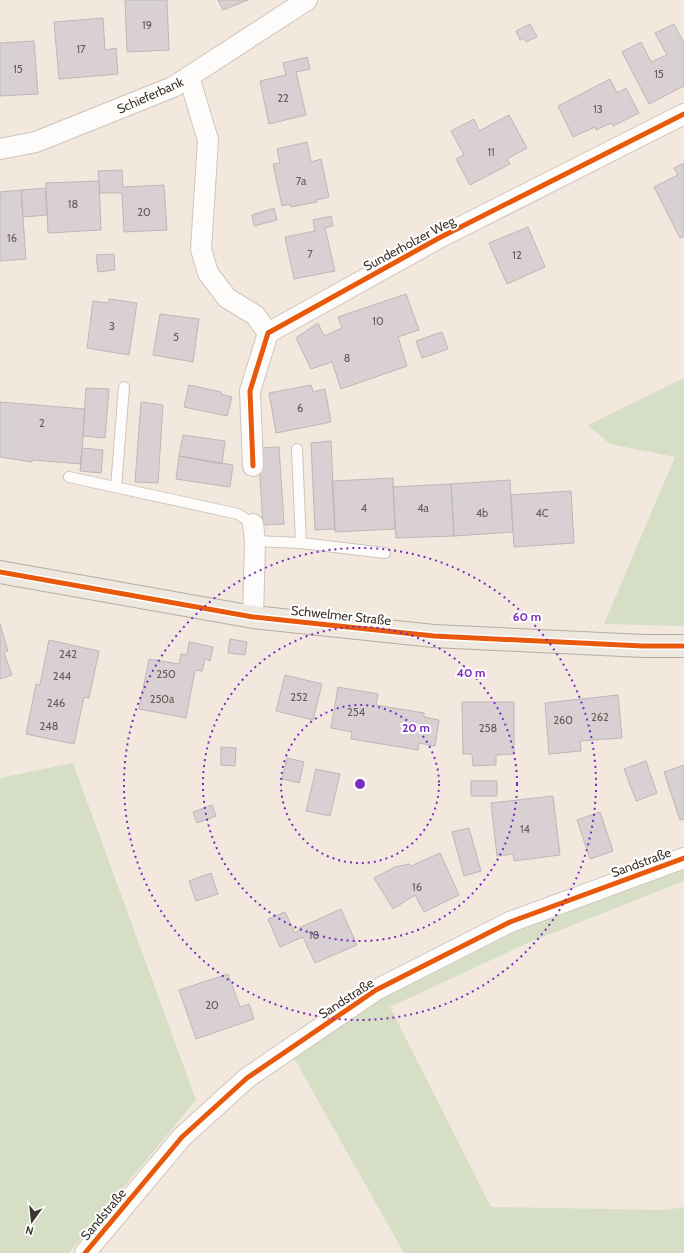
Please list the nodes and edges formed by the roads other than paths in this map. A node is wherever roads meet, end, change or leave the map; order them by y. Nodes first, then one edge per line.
1 (307, 0) edge
2 (189, 77) junction
3 (684, 114) edge
4 (0, 149) edge
5 (268, 333) junction
6 (124, 387) dead end
7 (297, 449) dead end
8 (253, 466) dead end
9 (69, 477) dead end
10 (116, 487) junction
11 (254, 532) junction
12 (301, 544) junction
13 (385, 553) dead end
14 (0, 572) edge
15 (253, 617) junction
16 (684, 646) edge
17 (684, 858) edge
18 (85, 1253) edge

1 - 2 street, Schieferbank
2 - 4 street, Schieferbank
2 - 5 street
3 - 5 street, Sunderholzer Weg
5 - 8 street
6 - 10 lane
7 - 12 lane
9 - 10 lane
10 - 11 lane
11 - 12 lane
11 - 15 street
12 - 13 lane
14 - 15 main road, Schwelmer Straße
15 - 16 main road, Schwelmer Straße
17 - 18 street, Sandstraße

